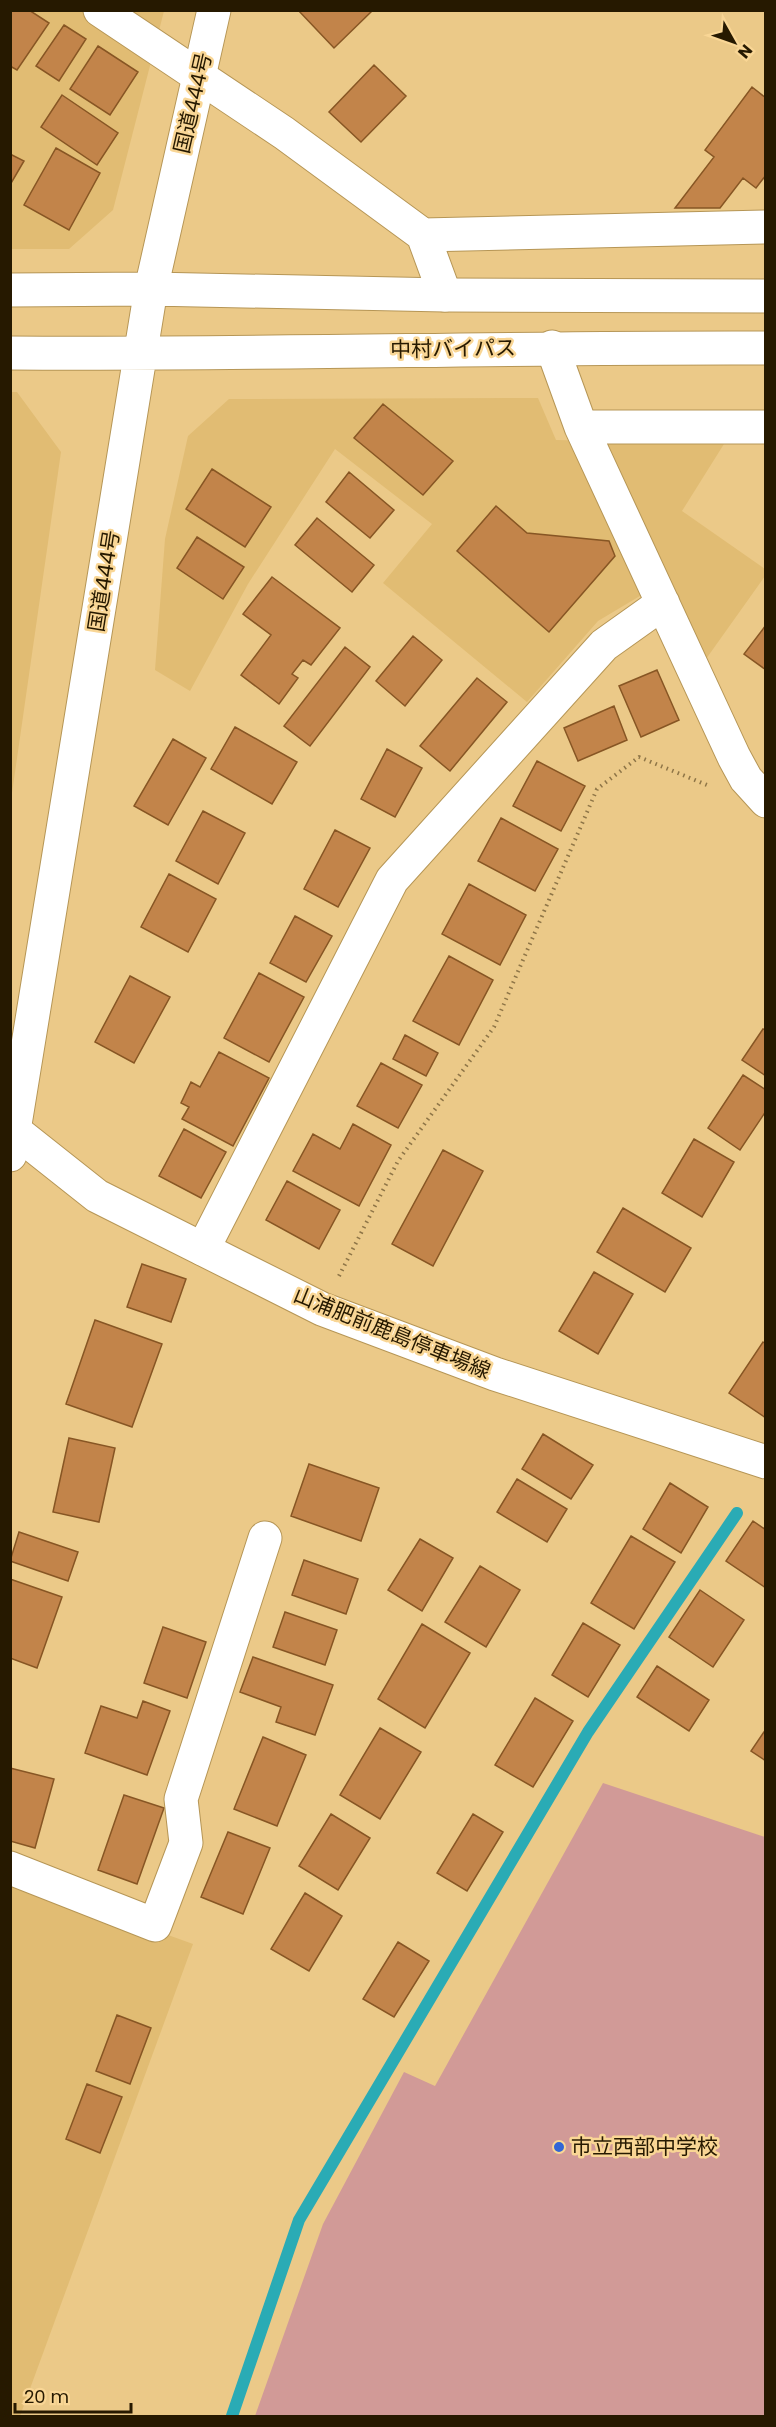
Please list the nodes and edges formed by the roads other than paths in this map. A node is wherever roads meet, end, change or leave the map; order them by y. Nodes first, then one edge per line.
1 (100, 10) edge
2 (214, 10) edge
3 (198, 76) junction
4 (765, 227) edge
5 (423, 235) junction
6 (151, 289) junction
7 (10, 290) edge
8 (445, 295) junction
9 (765, 296) edge
10 (552, 347) junction
11 (765, 348) edge
12 (10, 353) edge
13 (141, 354) junction
14 (581, 427) junction
15 (765, 427) edge
16 (663, 603) junction
17 (756, 790) edge
18 (13, 1143) edge
19 (203, 1249) junction
20 (763, 1456) edge
21 (265, 1538) dead end
22 (10, 1868) edge

1 - 3 main road
2 - 3 main road, 国道444号
3 - 5 main road
3 - 6 main road, 国道444号
4 - 5 main road
5 - 8 main road
6 - 7 main road
6 - 8 main road
6 - 13 main road, 国道444号
8 - 9 main road
10 - 11 main road, 中村バイパス
10 - 13 main road, 中村バイパス
10 - 14 main road
12 - 13 main road, 中村バイパス
13 - 18 main road, 国道444号
14 - 15 main road
14 - 16 main road
16 - 17 main road
16 - 19 main road
18 - 19 main road, 山浦肥前鹿島停車場線
19 - 20 main road, 山浦肥前鹿島停車場線
21 - 22 main road

